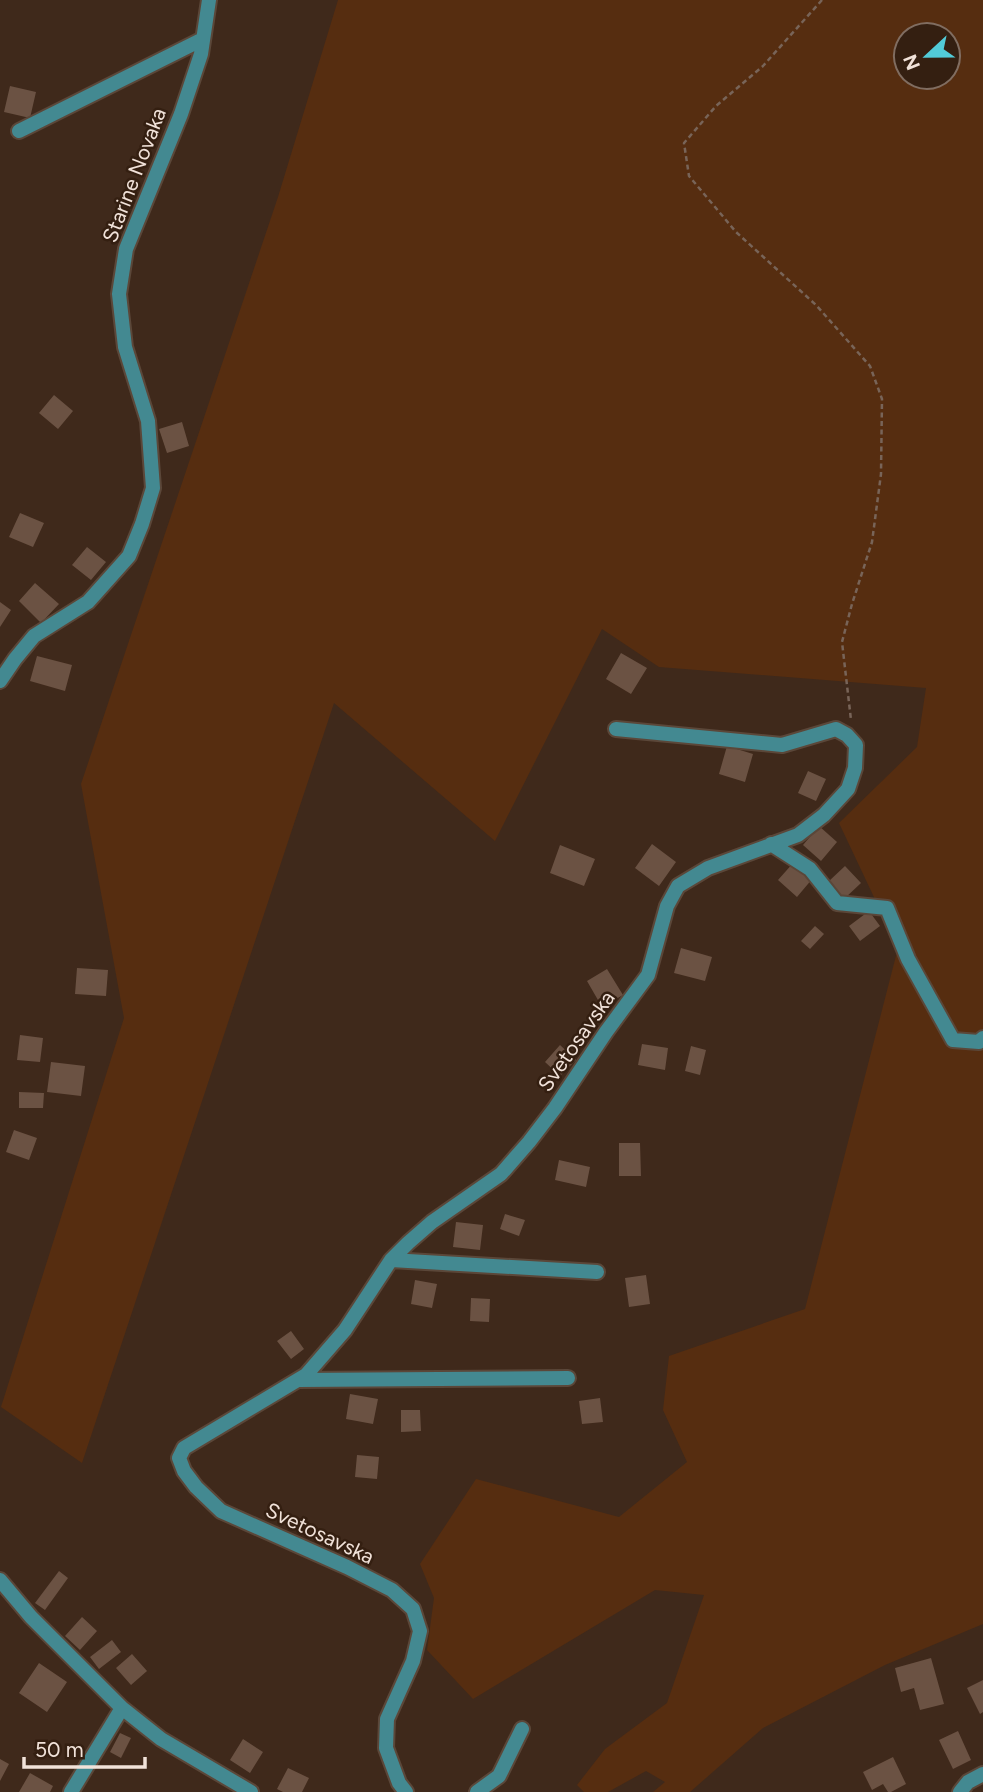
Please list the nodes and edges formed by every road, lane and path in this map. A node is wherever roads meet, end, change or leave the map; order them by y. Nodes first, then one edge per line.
1 (209, 0) edge
2 (822, 0) edge
3 (203, 38) junction
4 (19, 131) dead end
5 (0, 681) edge
6 (616, 729) dead end
7 (856, 745) junction
8 (771, 844) junction
9 (983, 1038) edge
10 (391, 1260) junction
11 (597, 1272) dead end
12 (568, 1378) dead end
13 (298, 1380) junction
14 (0, 1580) edge
15 (122, 1708) junction
16 (522, 1729) dead end
17 (983, 1774) edge
18 (71, 1792) edge
19 (251, 1792) edge
20 (406, 1792) edge
21 (477, 1792) edge
22 (960, 1792) edge

1 - 3 street, Starine Novaka
2 - 7 path
3 - 4 street
3 - 5 street, Starine Novaka
6 - 7 street
7 - 8 street, Svetosavska
8 - 9 street
8 - 10 street, Svetosavska
10 - 11 street
10 - 13 street, Svetosavska
12 - 13 street
13 - 20 street, Svetosavska
14 - 15 street
15 - 18 street
15 - 19 street
16 - 21 street
17 - 22 street

